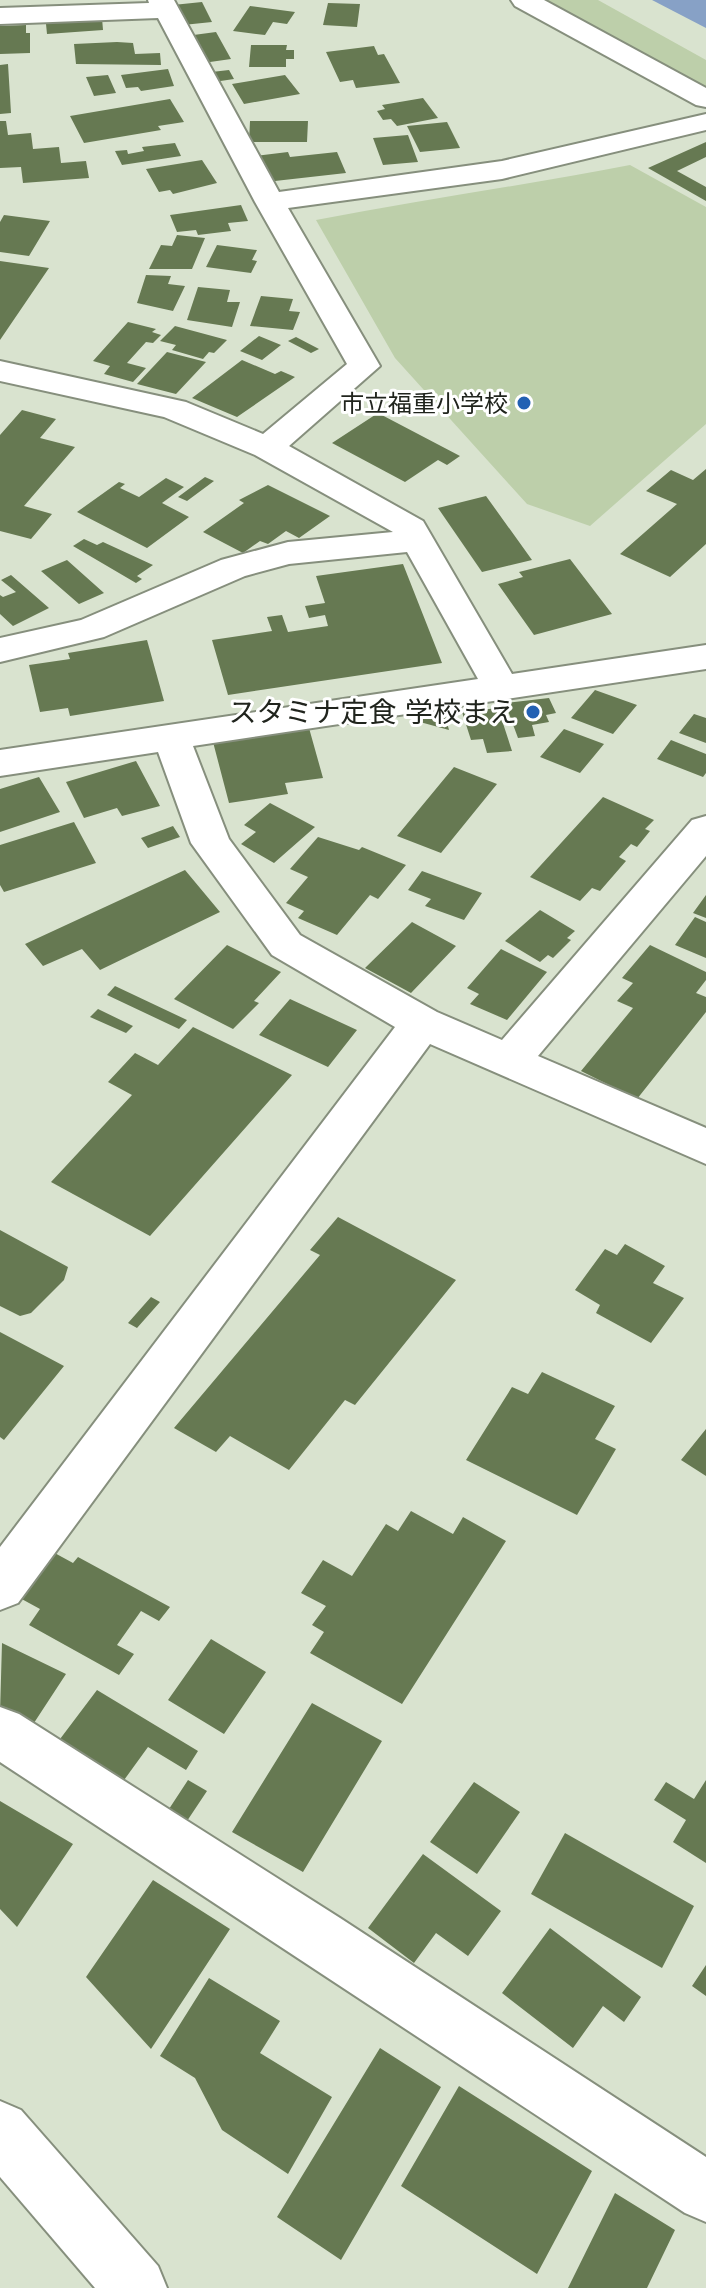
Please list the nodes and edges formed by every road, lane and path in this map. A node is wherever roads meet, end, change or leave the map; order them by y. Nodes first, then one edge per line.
1 (524, 0) edge
2 (163, 5) edge
3 (0, 16) edge
4 (706, 99) edge
5 (706, 122) edge
6 (270, 202) junction
7 (0, 371) edge
8 (267, 448) junction
9 (417, 540) junction
10 (0, 650) edge
11 (706, 657) edge
12 (491, 690) junction
13 (171, 737) junction
14 (0, 763) edge
15 (706, 830) edge
16 (422, 1023) junction
17 (509, 1061) junction
18 (706, 1147) edge
19 (0, 1587) edge
20 (0, 1732) edge
21 (0, 2131) edge
22 (706, 2192) edge
23 (136, 2288) edge

1 - 4 street
2 - 3 street
2 - 6 street
5 - 6 street
6 - 8 street
7 - 8 street
8 - 9 street
9 - 10 street
9 - 12 street
11 - 12 street
12 - 13 street
13 - 14 street
13 - 16 street
15 - 17 street
16 - 17 street
16 - 19 street
17 - 18 street
20 - 22 street
21 - 23 street

